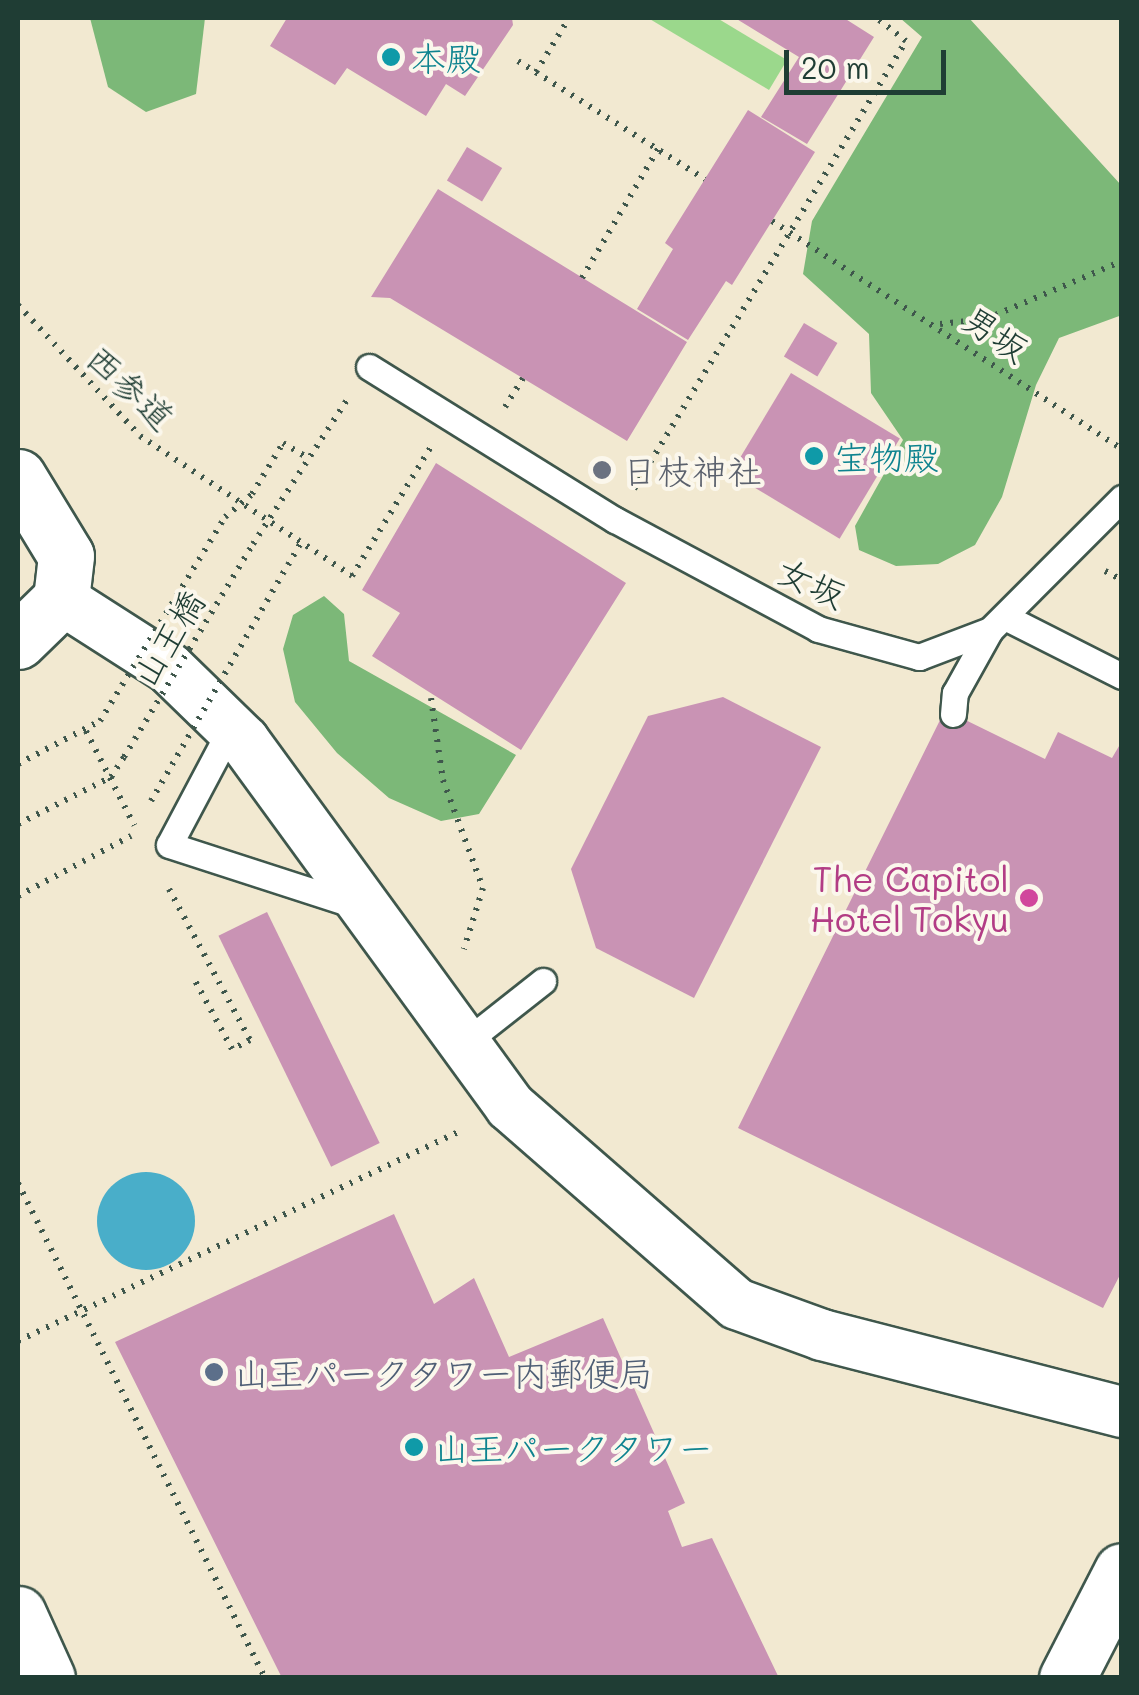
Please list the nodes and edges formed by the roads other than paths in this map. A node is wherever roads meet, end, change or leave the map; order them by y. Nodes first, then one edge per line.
1 (369, 368) road end
2 (18, 477) edge
3 (1122, 498) edge
4 (61, 600) junction
5 (997, 623) junction
6 (18, 641) edge
7 (1122, 676) edge
8 (954, 714) dead end
9 (231, 728) junction
10 (364, 908) junction
11 (543, 981) dead end
12 (463, 1044) junction
13 (1122, 1412) edge
14 (1122, 1571) edge
15 (18, 1614) edge
16 (47, 1678) edge
17 (1067, 1678) edge

1 - 5 lane, 女坂
2 - 4 street
3 - 5 lane
4 - 6 street
4 - 9 street
5 - 7 lane
5 - 8 lane
9 - 10 street
9 - 10 lane
10 - 12 street
11 - 12 lane
12 - 13 street
14 - 17 street
15 - 16 street

